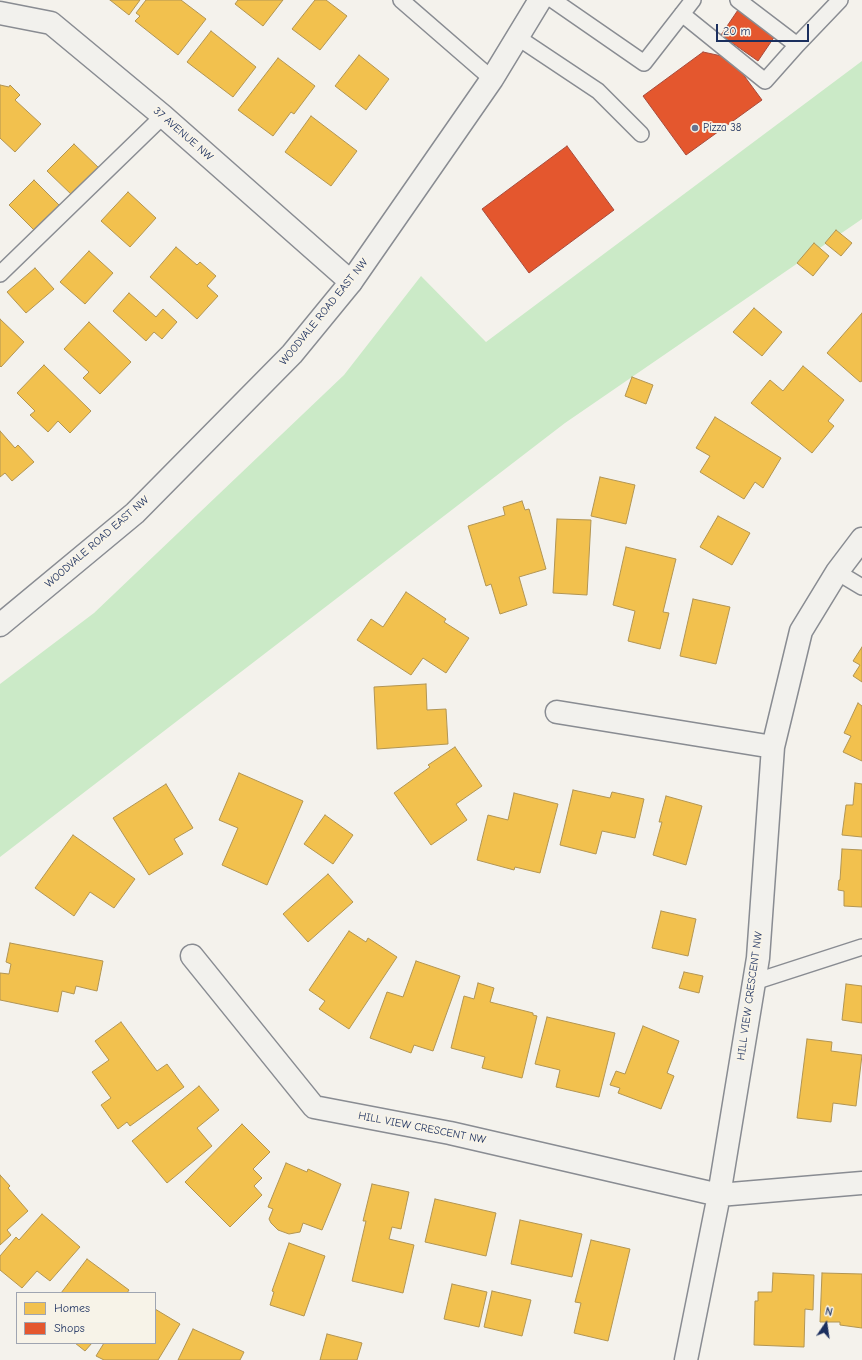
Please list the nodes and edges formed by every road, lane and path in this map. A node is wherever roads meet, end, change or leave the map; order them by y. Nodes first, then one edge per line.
1 (401, 0) edge
2 (540, 0) edge
3 (553, 0) edge
4 (693, 0) edge
5 (738, 0) edge
6 (840, 0) edge
7 (0, 13) edge
8 (682, 14) junction
9 (517, 37) junction
10 (797, 45) junction
11 (492, 79) junction
12 (163, 116) junction
13 (641, 134) dead end
14 (0, 274) edge
15 (351, 282) junction
16 (862, 539) edge
17 (837, 572) junction
18 (862, 586) edge
19 (0, 625) edge
20 (557, 712) dead end
21 (773, 747) junction
22 (862, 947) edge
23 (192, 956) dead end
24 (754, 982) junction
25 (862, 1182) edge
26 (719, 1195) junction
27 (686, 1360) edge

1 - 11 lane
2 - 9 street, WOODVALE ROAD EAST NW
3 - 8 lane
4 - 8 lane
5 - 10 lane
6 - 10 lane
7 - 12 street, 37 AVENUE NW
8 - 10 lane
9 - 11 street, WOODVALE ROAD EAST NW
9 - 13 lane
11 - 15 street, WOODVALE ROAD EAST NW
12 - 14 lane
12 - 15 street, 37 AVENUE NW
15 - 19 street, WOODVALE ROAD EAST NW
16 - 17 street, HILL VIEW CRESCENT NW
17 - 18 lane
17 - 21 street, HILL VIEW CRESCENT NW
20 - 21 street
21 - 24 street, HILL VIEW CRESCENT NW
22 - 24 lane
23 - 26 street, HILL VIEW CRESCENT NW
24 - 26 street, HILL VIEW CRESCENT NW
25 - 26 street, HILL VIEW CRESCENT NW
26 - 27 street, HILL VIEW CRESCENT NW

